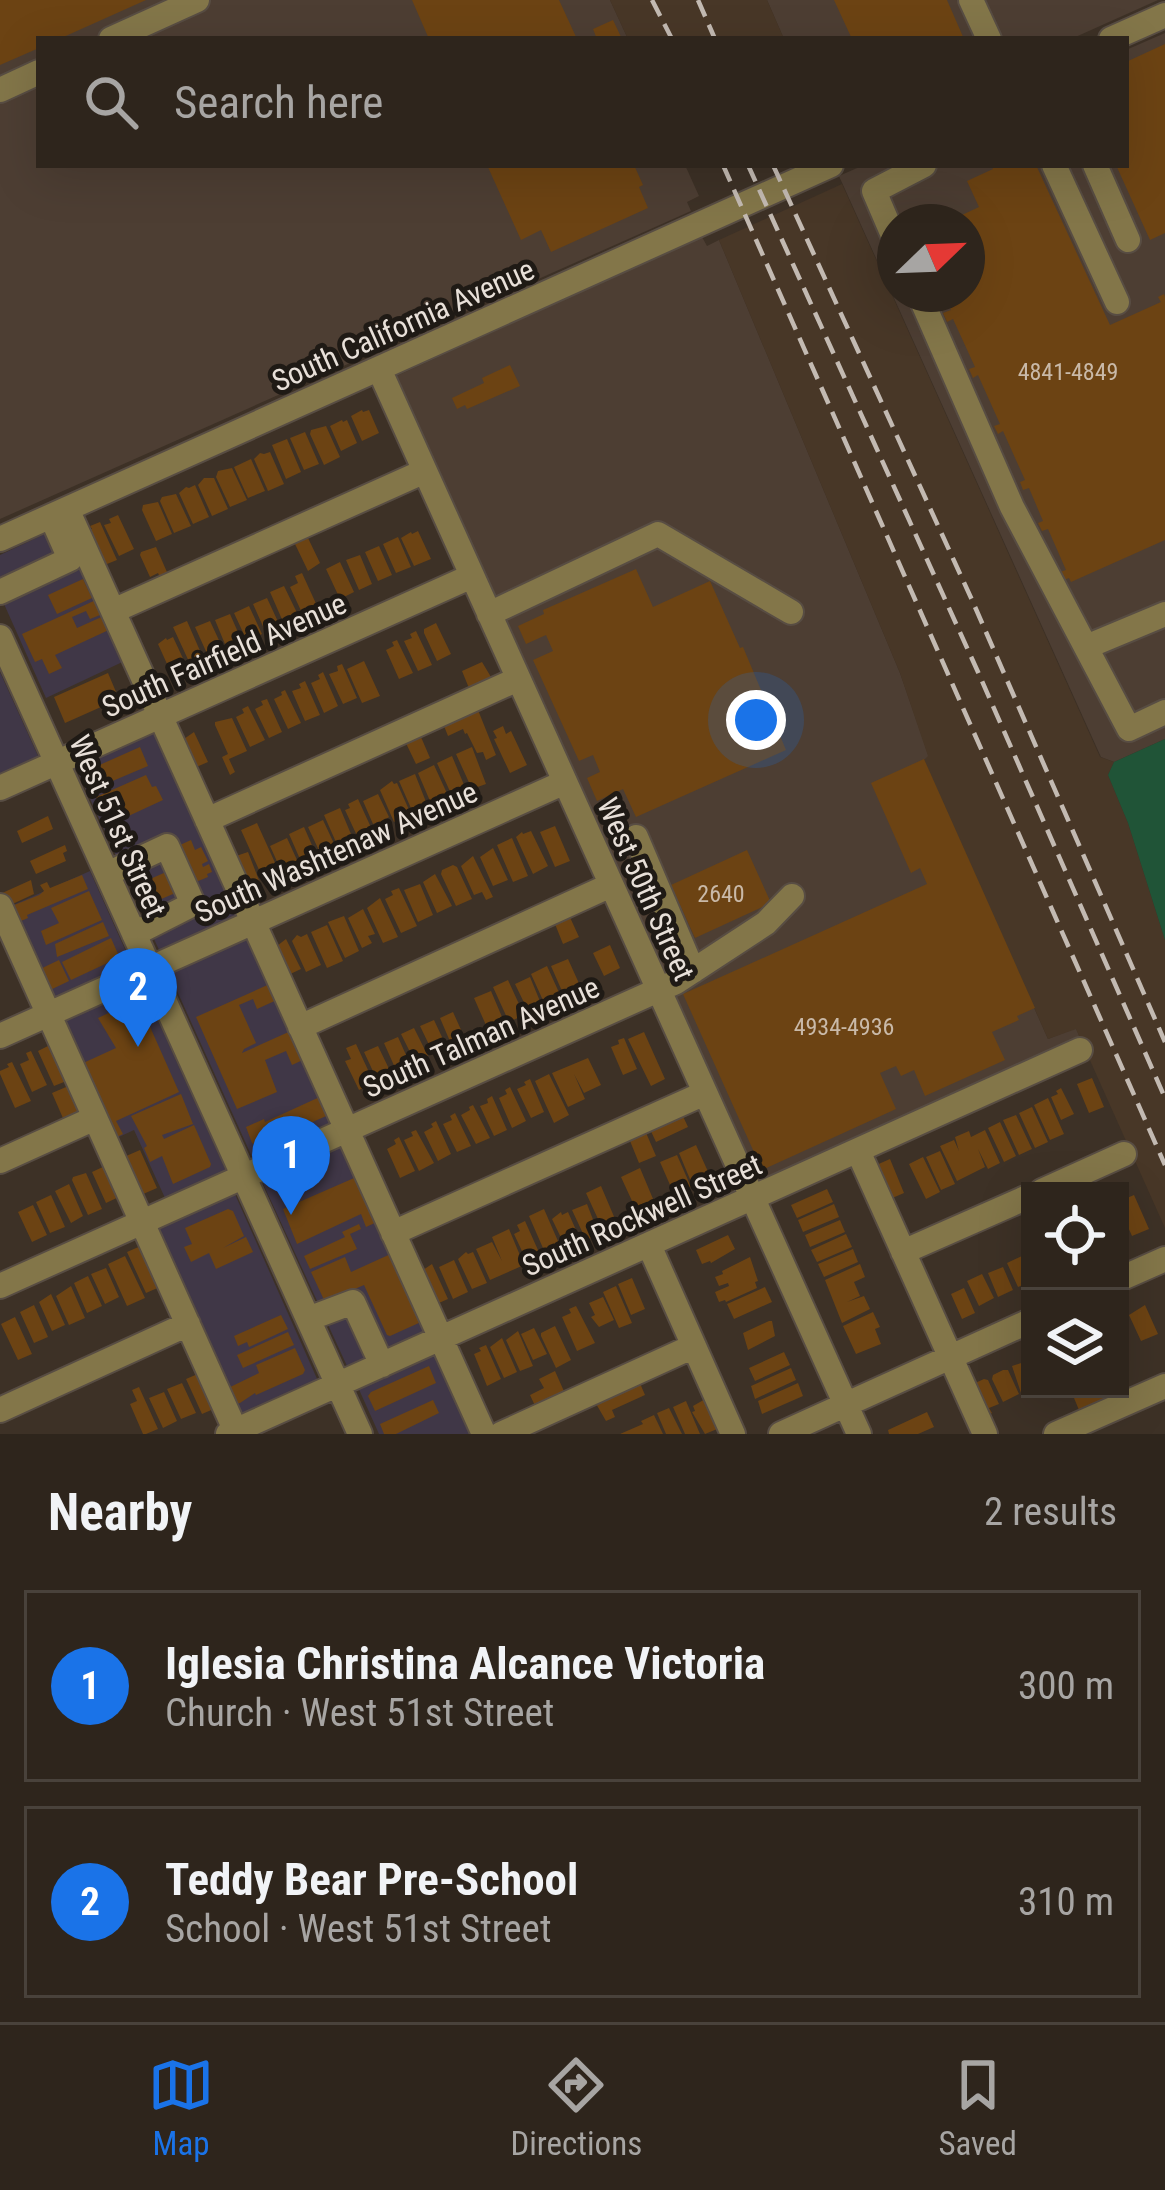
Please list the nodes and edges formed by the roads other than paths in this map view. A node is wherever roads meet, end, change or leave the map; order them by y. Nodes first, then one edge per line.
1 (197, 0) edge
2 (971, 0) edge
3 (1165, 15) edge
4 (118, 36) edge
5 (988, 36) edge
6 (1118, 36) edge
7 (36, 73) edge
8 (0, 89) edge
9 (823, 168) edge
10 (910, 168) edge
11 (1055, 168) edge
12 (1096, 168) edge
13 (874, 176) edge
14 (1128, 240) dead end
15 (1117, 302) dead end
16 (927, 312) edge
17 (379, 369) junction
18 (424, 471) junction
19 (59, 513) junction
20 (0, 539) edge
21 (472, 576) junction
22 (0, 592) edge
23 (113, 611) junction
24 (791, 612) dead end
25 (489, 614) junction
26 (1165, 614) edge
27 (0, 637) edge
28 (1086, 647) junction
29 (518, 679) junction
30 (1165, 712) edge
31 (160, 716) junction
32 (57, 763) junction
33 (565, 782) junction
34 (0, 788) edge
35 (207, 820) junction
36 (636, 837) dead end
37 (107, 874) junction
38 (611, 885) junction
39 (792, 896) dead end
40 (1, 909) edge
41 (174, 914) junction
42 (253, 922) junction
43 (134, 934) junction
44 (192, 950) junction
45 (150, 968) junction
46 (693, 971) junction
47 (659, 990) junction
48 (49, 1014) junction
49 (300, 1027) junction
50 (0, 1036) edge
51 (1080, 1050) dead end
52 (705, 1093) junction
53 (95, 1118) junction
54 (347, 1130) junction
55 (859, 1151) junction
56 (1124, 1154) dead end
57 (0, 1161) edge
58 (243, 1177) junction
59 (1062, 1182) edge
60 (753, 1198) junction
61 (1021, 1200) edge
62 (142, 1222) junction
63 (393, 1233) junction
64 (649, 1245) junction
65 (903, 1252) junction
66 (1165, 1258) edge
67 (1129, 1275) edge
68 (0, 1286) edge
69 (308, 1319) junction
70 (188, 1324) junction
71 (1021, 1325) edge
72 (440, 1339) junction
73 (694, 1346) junction
74 (950, 1358) junction
75 (382, 1365) junction
76 (338, 1385) junction
77 (1165, 1387) edge
78 (846, 1405) junction
79 (0, 1410) edge
80 (233, 1433) edge
81 (360, 1434) edge
82 (484, 1434) edge
83 (501, 1434) edge
84 (733, 1434) edge
85 (782, 1434) edge
86 (859, 1434) edge
87 (985, 1434) edge
88 (1056, 1434) edge

1 - 4 street
2 - 5 street
3 - 6 street
7 - 8 street
9 - 17 street, South California Avenue
10 - 13 street
11 - 15 street
12 - 14 street
16 - 28 street
17 - 18 street, West 50th Street
17 - 19 street, South California Avenue
18 - 21 street, West 50th Street
18 - 23 street
19 - 20 street, South California Avenue
19 - 22 street
19 - 23 street
21 - 25 street, West 50th Street
21 - 31 street, South Fairfield Avenue
23 - 31 street
24 - 25 street
25 - 29 street, West 50th Street
26 - 28 street
27 - 32 street, West 51st Street
28 - 30 street
29 - 33 street, West 50th Street
29 - 35 street
31 - 32 street, South Fairfield Avenue
31 - 35 street
32 - 34 street, South Fairfield Avenue
32 - 37 street, West 51st Street
33 - 38 street, West 50th Street
33 - 42 street, South Washtenaw Avenue
35 - 42 street
36 - 46 street
37 - 41 street
37 - 43 street, West 51st Street
38 - 47 street, West 50th Street
38 - 49 street
39 - 46 street, South Talman Avenue
40 - 48 street
41 - 43 street
41 - 44 street
42 - 44 street, South Washtenaw Avenue
42 - 49 street
43 - 45 street, West 51st Street
44 - 45 street, South Washtenaw Avenue
45 - 48 street, South Washtenaw Avenue
45 - 58 street, West 51st Street
46 - 47 street, South Talman Avenue
47 - 52 street, West 50th Street
47 - 54 street, South Talman Avenue
48 - 50 street, South Washtenaw Avenue
48 - 53 street
49 - 54 street
51 - 55 street, South Rockwell Street
52 - 60 street, West 50th Street
52 - 63 street
53 - 57 street
53 - 62 street
54 - 58 street, South Talman Avenue
54 - 63 street
55 - 60 street, South Rockwell Street
55 - 65 street
56 - 59 street
58 - 62 street, South Talman Avenue
58 - 69 street, West 51st Street
60 - 64 street, South Rockwell Street
60 - 78 street, West 50th Street
61 - 65 street
62 - 68 street, South Talman Avenue
62 - 70 street
63 - 72 street
64 - 72 street, South Rockwell Street
64 - 73 street
65 - 74 street
66 - 67 street
69 - 75 street
69 - 76 street, West 51st Street
70 - 79 street
70 - 80 street
71 - 74 street
72 - 75 street, South Rockwell Street
72 - 82 street
73 - 83 street
73 - 84 street
74 - 78 street
74 - 87 street
75 - 76 street, South Rockwell Street
76 - 80 street, South Rockwell Street
76 - 81 street, West 51st Street
77 - 88 street
78 - 85 street
78 - 86 street, West 50th Street

